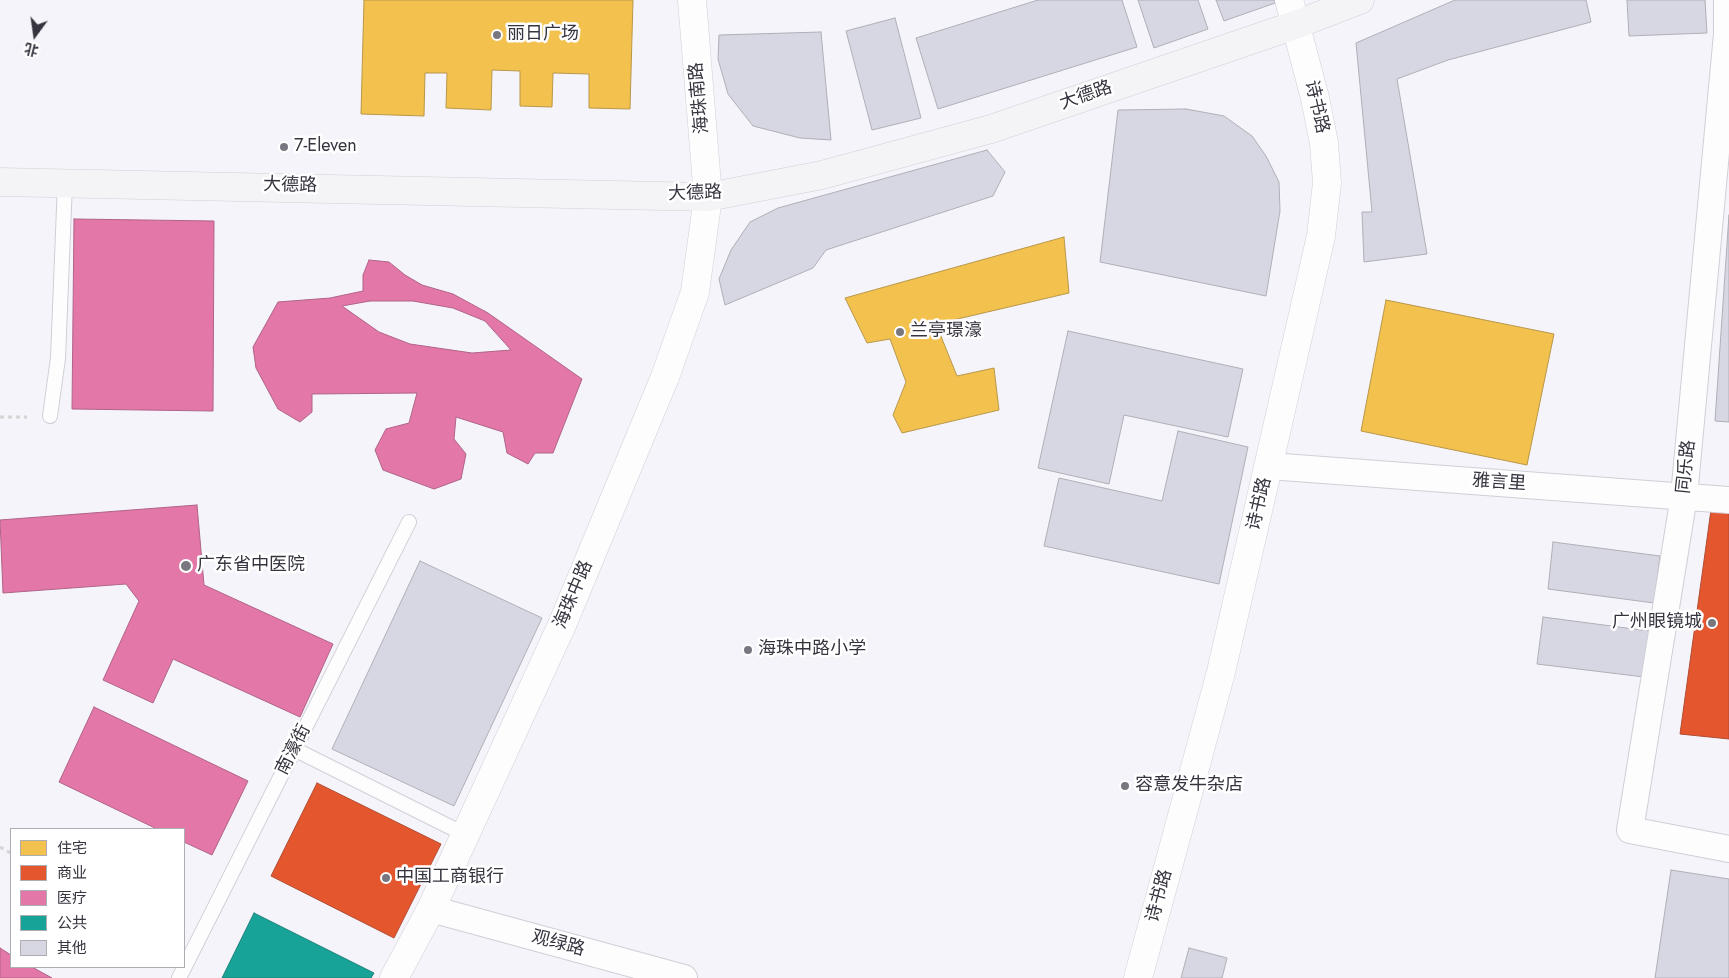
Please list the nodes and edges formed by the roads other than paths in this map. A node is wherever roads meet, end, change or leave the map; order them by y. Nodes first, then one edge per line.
1 (692, 0) edge
2 (1360, 0) edge
3 (1727, 0) edge
4 (1292, 12) edge
5 (0, 182) edge
6 (65, 183) junction
7 (708, 197) junction
8 (50, 416) dead end
9 (1269, 466) junction
10 (1684, 496) junction
11 (1729, 500) edge
12 (409, 522) dead end
13 (294, 749) junction
14 (466, 835) junction
15 (1729, 849) edge
16 (431, 909) junction
17 (185, 964) edge
18 (394, 978) edge
19 (684, 978) edge
20 (1138, 978) edge

1 - 7 street, 海珠南路
2 - 4 main road, 大德路
3 - 10 street, 同乐路
4 - 7 main road, 大德路
4 - 9 street, 诗书路
5 - 6 main road, 大德路
6 - 7 main road, 大德路
6 - 8 lane
7 - 14 street, 海珠中路
9 - 10 street, 雅言里
9 - 20 street, 诗书路
10 - 11 street, 雅言里
10 - 15 street, 同乐路
12 - 13 lane, 南濠街
13 - 14 lane
13 - 17 lane, 南濠街
14 - 16 street, 海珠中路
16 - 18 street, 海珠中路
16 - 19 street, 观绿路

